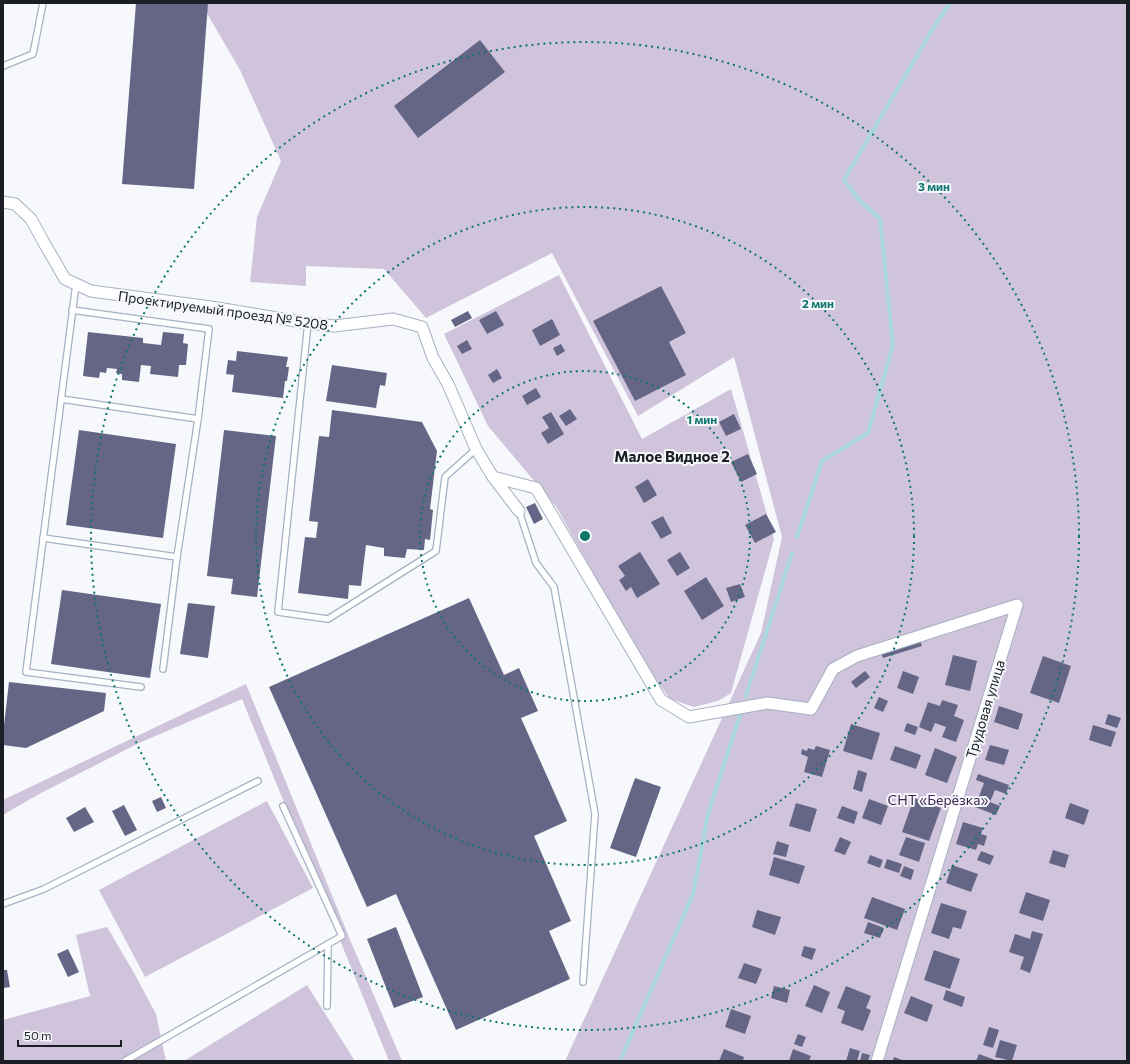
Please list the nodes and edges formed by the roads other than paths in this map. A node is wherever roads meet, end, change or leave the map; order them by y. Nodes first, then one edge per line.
1 (43, 3) edge
2 (3, 66) edge
3 (3, 202) edge
4 (76, 284) junction
5 (72, 310) junction
6 (308, 323) junction
7 (61, 399) junction
8 (198, 419) junction
9 (476, 449) junction
10 (493, 477) junction
11 (519, 511) joint
12 (43, 538) junction
13 (177, 557) junction
14 (163, 669) dead end
15 (141, 687) dead end
16 (258, 781) dead end
17 (283, 806) dead end
18 (3, 904) edge
19 (328, 944) junction
20 (583, 982) dead end
21 (327, 1006) dead end
22 (125, 1061) edge
23 (877, 1061) edge

1 - 2 lane
3 - 4 street, Проектируемый проезд № 5208
4 - 5 lane
4 - 6 street, Проектируемый проезд № 5208
5 - 7 lane
5 - 8 lane
6 - 9 street, Проектируемый проезд № 5208
6 - 9 lane
7 - 8 lane
7 - 12 lane
8 - 13 lane
9 - 10 street, Проектируемый проезд № 5208
10 - 11 street, Проектируемый проезд № 5208
10 - 23 street, Трудовая улица
11 - 20 lane
12 - 13 lane
12 - 15 lane
13 - 14 lane
16 - 18 lane
17 - 19 lane
19 - 21 lane
19 - 22 lane

